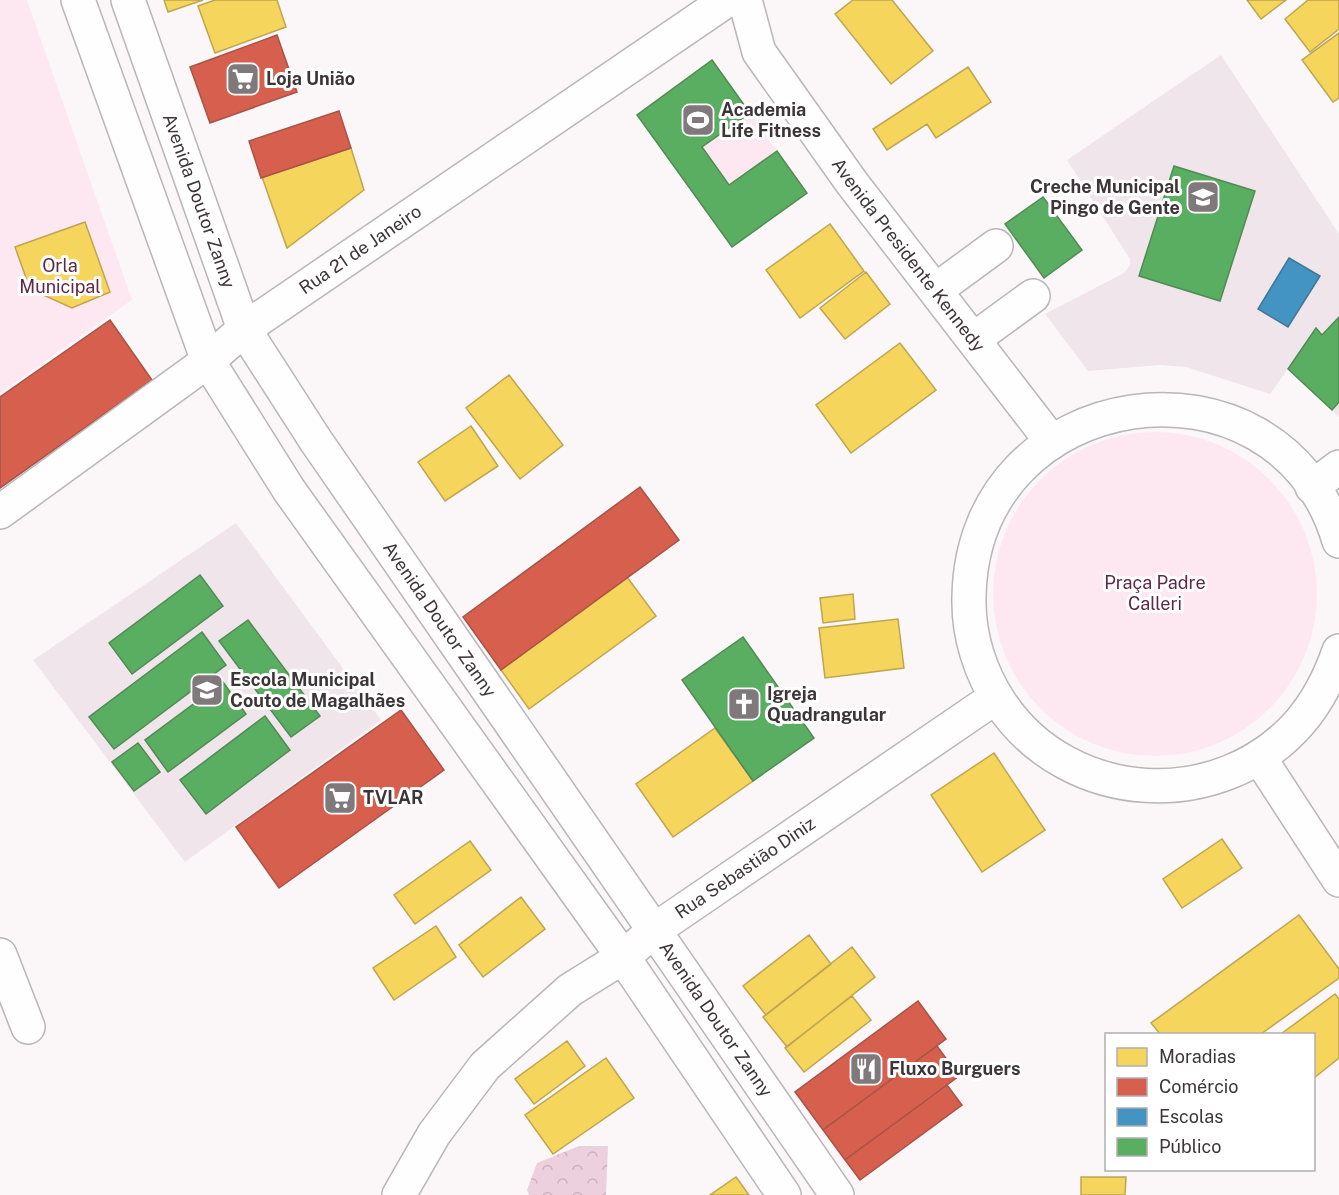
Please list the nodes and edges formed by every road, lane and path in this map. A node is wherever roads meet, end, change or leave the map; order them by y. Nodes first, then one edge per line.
1 (78, 0) edge
2 (128, 0) edge
3 (727, 0) edge
4 (744, 0) edge
5 (996, 246) dead end
6 (936, 290) junction
7 (1033, 296) dead end
8 (244, 329) junction
9 (974, 339) junction
10 (208, 361) junction
11 (1052, 442) junction
12 (1339, 467) edge
13 (1312, 487) junction
14 (0, 512) edge
15 (1339, 541) edge
16 (1339, 651) edge
17 (996, 697) junction
18 (1259, 758) junction
19 (1339, 880) edge
20 (656, 929) junction
21 (0, 955) edge
22 (623, 957) junction
23 (28, 1027) dead end
24 (399, 1195) edge
25 (784, 1195) edge
26 (837, 1195) edge

1 - 10 street
2 - 8 street, Avenida Doutor Zanny
3 - 8 street, Rua 21 de Janeiro
4 - 6 street, Avenida Presidente Kennedy
5 - 6 street
6 - 9 street, Avenida Presidente Kennedy
7 - 9 street
8 - 10 street, Rua 21 de Janeiro
8 - 20 street, Avenida Doutor Zanny
9 - 11 street, Avenida Presidente Kennedy
10 - 14 street, Rua 21 de Janeiro
10 - 22 street
11 - 13 street
11 - 17 street
12 - 13 street
13 - 15 street
16 - 18 street
17 - 18 street
17 - 20 street, Rua Sebastião Diniz
18 - 19 street
20 - 22 street, Rua Sebastião Diniz
20 - 26 street, Avenida Doutor Zanny
21 - 23 street
22 - 24 street, Rua Sebastião Diniz
22 - 25 street

